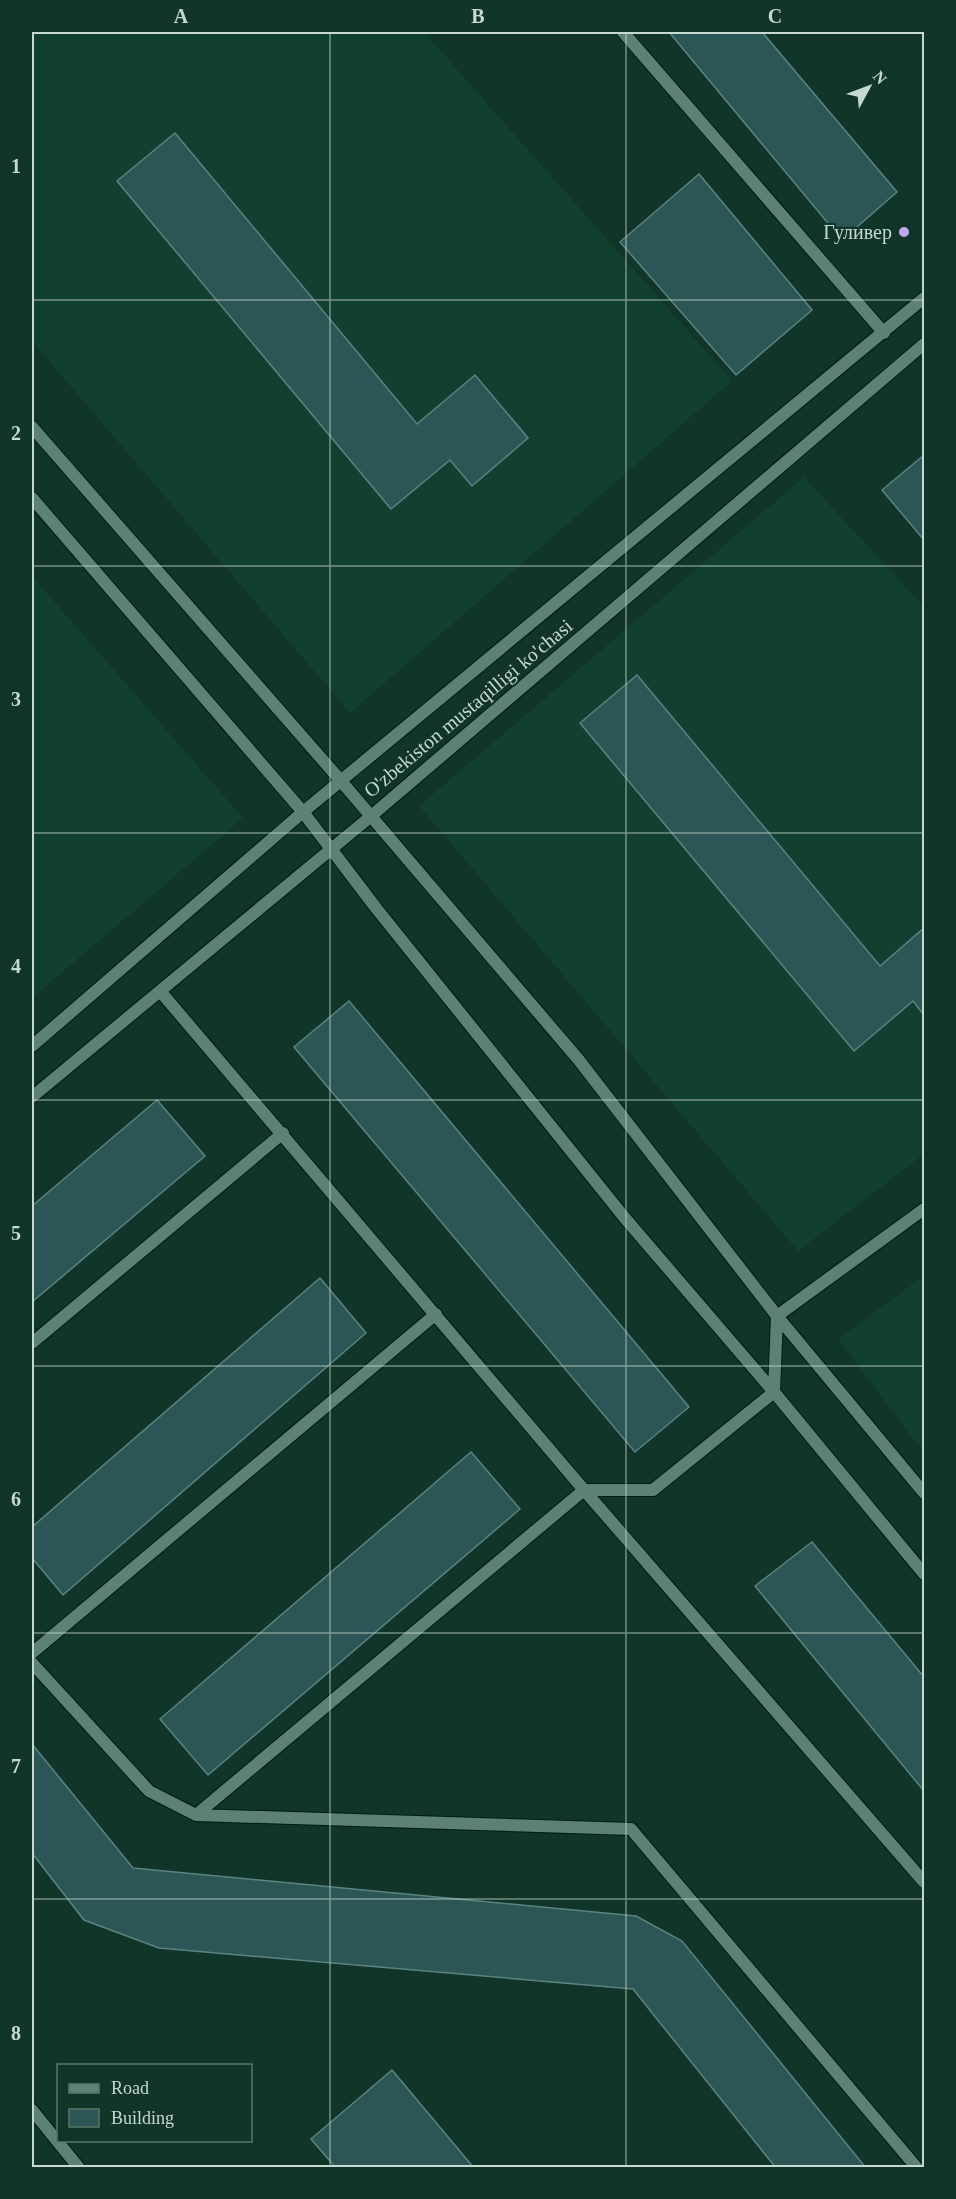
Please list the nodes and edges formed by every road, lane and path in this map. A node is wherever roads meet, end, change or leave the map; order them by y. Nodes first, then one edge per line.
1 (623, 32) edge
2 (924, 298) edge
3 (884, 333) junction
4 (924, 344) edge
5 (32, 427) edge
6 (32, 498) edge
7 (341, 781) junction
8 (303, 812) junction
9 (370, 817) junction
10 (332, 849) junction
11 (160, 991) junction
12 (32, 1046) edge
13 (32, 1097) edge
14 (283, 1133) junction
15 (924, 1209) edge
16 (436, 1314) junction
17 (777, 1316) junction
18 (32, 1343) edge
19 (774, 1392) junction
20 (584, 1490) junction
21 (924, 1493) edge
22 (924, 1574) edge
23 (32, 1653) edge
24 (32, 1663) edge
25 (196, 1815) junction
26 (924, 1882) edge
27 (32, 2110) edge
28 (57, 2141) edge
29 (58, 2142) edge
30 (79, 2168) edge
31 (917, 2168) edge

1 - 3 street
2 - 3 street, O'zbekiston mustaqilligi ko'chasi
3 - 7 street, O'zbekiston mustaqilligi ko'chasi
4 - 9 street, O'zbekiston mustaqilligi ko'chasi
5 - 7 street
6 - 8 street
7 - 8 street, O'zbekiston mustaqilligi ko'chasi
7 - 9 street
8 - 10 street
8 - 12 street, O'zbekiston mustaqilligi ko'chasi
9 - 10 street, O'zbekiston mustaqilligi ko'chasi
9 - 17 street
10 - 11 street, O'zbekiston mustaqilligi ko'chasi
10 - 19 street
11 - 13 street, O'zbekiston mustaqilligi ko'chasi
11 - 14 street
14 - 16 street
14 - 18 street
15 - 17 street
16 - 20 street
16 - 23 street
17 - 19 street
17 - 21 street
19 - 20 street
19 - 22 street
20 - 25 street
20 - 26 street
24 - 25 street
25 - 31 street
27 - 28 street
29 - 30 street

